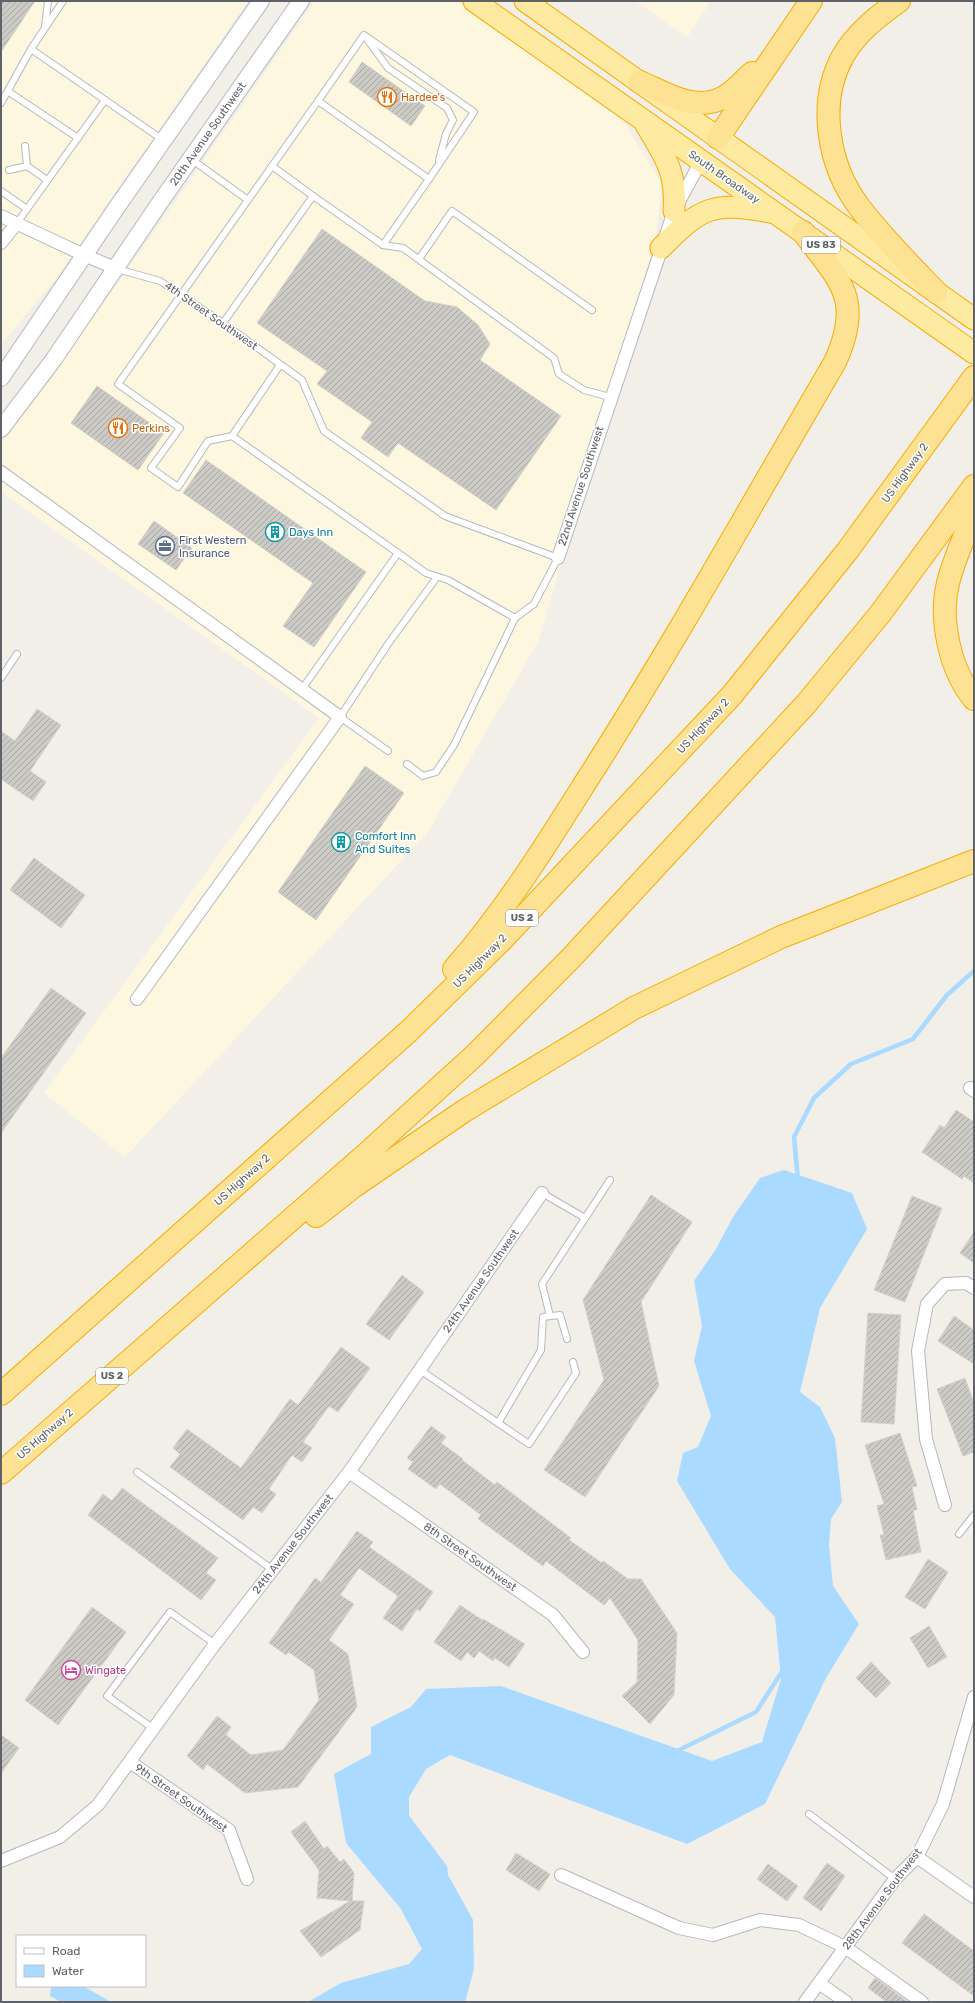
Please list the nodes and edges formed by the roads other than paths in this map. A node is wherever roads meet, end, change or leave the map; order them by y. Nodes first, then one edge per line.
1 (48, 1) edge
2 (63, 1) edge
3 (261, 1) edge
4 (301, 1) edge
5 (474, 1) edge
6 (525, 1) edge
7 (811, 1) edge
8 (900, 1) edge
9 (45, 29) junction
10 (364, 35) junction
11 (31, 49) junction
12 (773, 56) junction
13 (640, 82) junction
14 (9, 92) junction
15 (105, 100) junction
16 (318, 101) junction
17 (1, 103) edge
18 (641, 118) junction
19 (78, 138) junction
20 (718, 138) junction
21 (164, 140) junction
22 (25, 146) dead end
23 (191, 159) junction
24 (701, 161) junction
25 (27, 166) junction
26 (272, 166) junction
27 (438, 166) junction
28 (9, 170) dead end
29 (429, 179) junction
30 (47, 180) junction
31 (1, 191) edge
32 (313, 196) junction
33 (248, 200) junction
34 (27, 209) junction
35 (674, 211) junction
36 (776, 214) junction
37 (1, 216) edge
38 (17, 223) junction
39 (803, 232) junction
40 (1, 243) edge
41 (383, 245) junction
42 (661, 248) junction
43 (84, 256) junction
44 (419, 259) junction
45 (115, 268) junction
46 (936, 292) junction
47 (181, 295) junction
48 (592, 310) dead end
49 (974, 319) edge
50 (224, 324) junction
51 (974, 353) edge
52 (280, 365) junction
53 (974, 377) edge
54 (1, 378) edge
55 (610, 397) junction
56 (1, 429) edge
57 (232, 436) junction
58 (1, 472) edge
59 (974, 486) edge
60 (974, 514) edge
61 (398, 553) junction
62 (558, 558) junction
63 (437, 577) junction
64 (515, 618) junction
65 (17, 654) dead end
66 (1, 678) edge
67 (302, 689) junction
68 (974, 699) edge
69 (340, 716) junction
70 (388, 751) dead end
71 (407, 764) dead end
72 (974, 861) edge
73 (137, 999) dead end
74 (367, 1068) junction
75 (610, 1180) dead end
76 (542, 1193) joint
77 (584, 1218) junction
78 (222, 1279) junction
79 (974, 1288) edge
80 (550, 1316) junction
81 (566, 1338) dead end
82 (573, 1362) dead end
83 (420, 1370) junction
84 (1, 1394) edge
85 (498, 1423) junction
86 (137, 1472) dead end
87 (348, 1472) junction
88 (1, 1473) edge
89 (945, 1505) dead end
90 (974, 1515) edge
91 (959, 1534) dead end
92 (272, 1570) junction
93 (216, 1644) junction
94 (583, 1652) dead end
95 (974, 1697) edge
96 (154, 1729) junction
97 (130, 1762) junction
98 (809, 1814) dead end
99 (917, 1857) junction
100 (5, 1860) edge
101 (561, 1875) dead end
102 (247, 1879) dead end
103 (895, 1880) junction
104 (974, 1897) edge
105 (845, 1947) junction
106 (819, 1983) junction
107 (805, 2002) edge
108 (846, 2002) edge
109 (922, 2002) edge

1 - 9 lane
2 - 9 lane
3 - 21 street
4 - 23 street, 20th Avenue Southwest
5 - 18 highway, South Broadway / US 83
6 - 13 highway, US 83
7 - 12 highway
8 - 46 highway
9 - 11 lane
10 - 16 lane
10 - 27 lane
10 - 27 lane
11 - 14 lane
11 - 15 lane
12 - 13 highway
12 - 20 highway
13 - 20 highway, US 83
14 - 17 lane
14 - 19 lane
15 - 19 lane
15 - 21 lane
16 - 26 lane
16 - 29 lane
18 - 24 highway, South Broadway / US 83
18 - 35 highway
19 - 30 lane
20 - 24 highway, 22nd Avenue Southwest
20 - 46 highway, US 83
21 - 43 street
22 - 25 lane
23 - 33 lane
23 - 45 street, 20th Avenue Southwest
24 - 35 street, 22nd Avenue Southwest
24 - 36 highway, South Broadway / US 83
25 - 28 lane
25 - 30 lane
26 - 32 lane
26 - 33 lane
27 - 29 lane
29 - 41 lane
30 - 34 lane
31 - 34 lane
32 - 41 lane
32 - 50 lane
33 - 47 lane
34 - 38 lane
35 - 42 street, 22nd Avenue Southwest
36 - 39 highway, South Broadway / US 83
36 - 42 highway
37 - 38 street
38 - 40 street
38 - 43 street
39 - 51 highway, South Broadway / US 83
39 - 74 highway
41 - 44 lane
42 - 55 street, 22nd Avenue Southwest
43 - 45 street
43 - 54 street
44 - 48 lane
44 - 55 lane
45 - 47 lane, 4th Street Southwest
45 - 56 street, 20th Avenue Southwest
46 - 49 highway, US 83
47 - 50 lane, 4th Street Southwest
47 - 57 lane
50 - 52 lane, 4th Street Southwest
52 - 57 lane
52 - 62 lane, 22nd Avenue Southwest
53 - 74 highway, US Highway 2 / US 2
55 - 62 street, 22nd Avenue Southwest
57 - 61 lane
58 - 67 street
59 - 78 highway, US Highway 2 / US 2
60 - 68 highway
61 - 63 lane
61 - 67 lane
62 - 64 lane
63 - 64 lane
63 - 69 lane
64 - 71 lane
65 - 66 lane
67 - 69 street
69 - 70 lane
69 - 73 street
72 - 78 highway
74 - 84 highway, US Highway 2 / US 2
75 - 77 lane
76 - 77 lane
76 - 83 street, 24th Avenue Southwest
77 - 80 lane
78 - 88 highway, US Highway 2 / US 2
79 - 89 street
80 - 81 lane
80 - 85 lane
82 - 85 lane
83 - 85 lane
83 - 87 street, 24th Avenue Southwest
86 - 92 lane
87 - 92 street, 24th Avenue Southwest
87 - 94 street, 8th Street Southwest
90 - 91 lane
92 - 93 street, 24th Avenue Southwest
93 - 96 street, 24th Avenue Southwest
93 - 96 lane
95 - 99 street, 28th Avenue Southwest
96 - 97 street, 24th Avenue Southwest
97 - 100 street, 24th Avenue Southwest
97 - 102 street, 9th Street Southwest
98 - 103 lane
99 - 103 street, 28th Avenue Southwest
99 - 104 street
101 - 105 street
103 - 105 street, 28th Avenue Southwest
105 - 106 street, 28th Avenue Southwest
105 - 109 street
106 - 107 street, 28th Avenue Southwest
106 - 108 street

